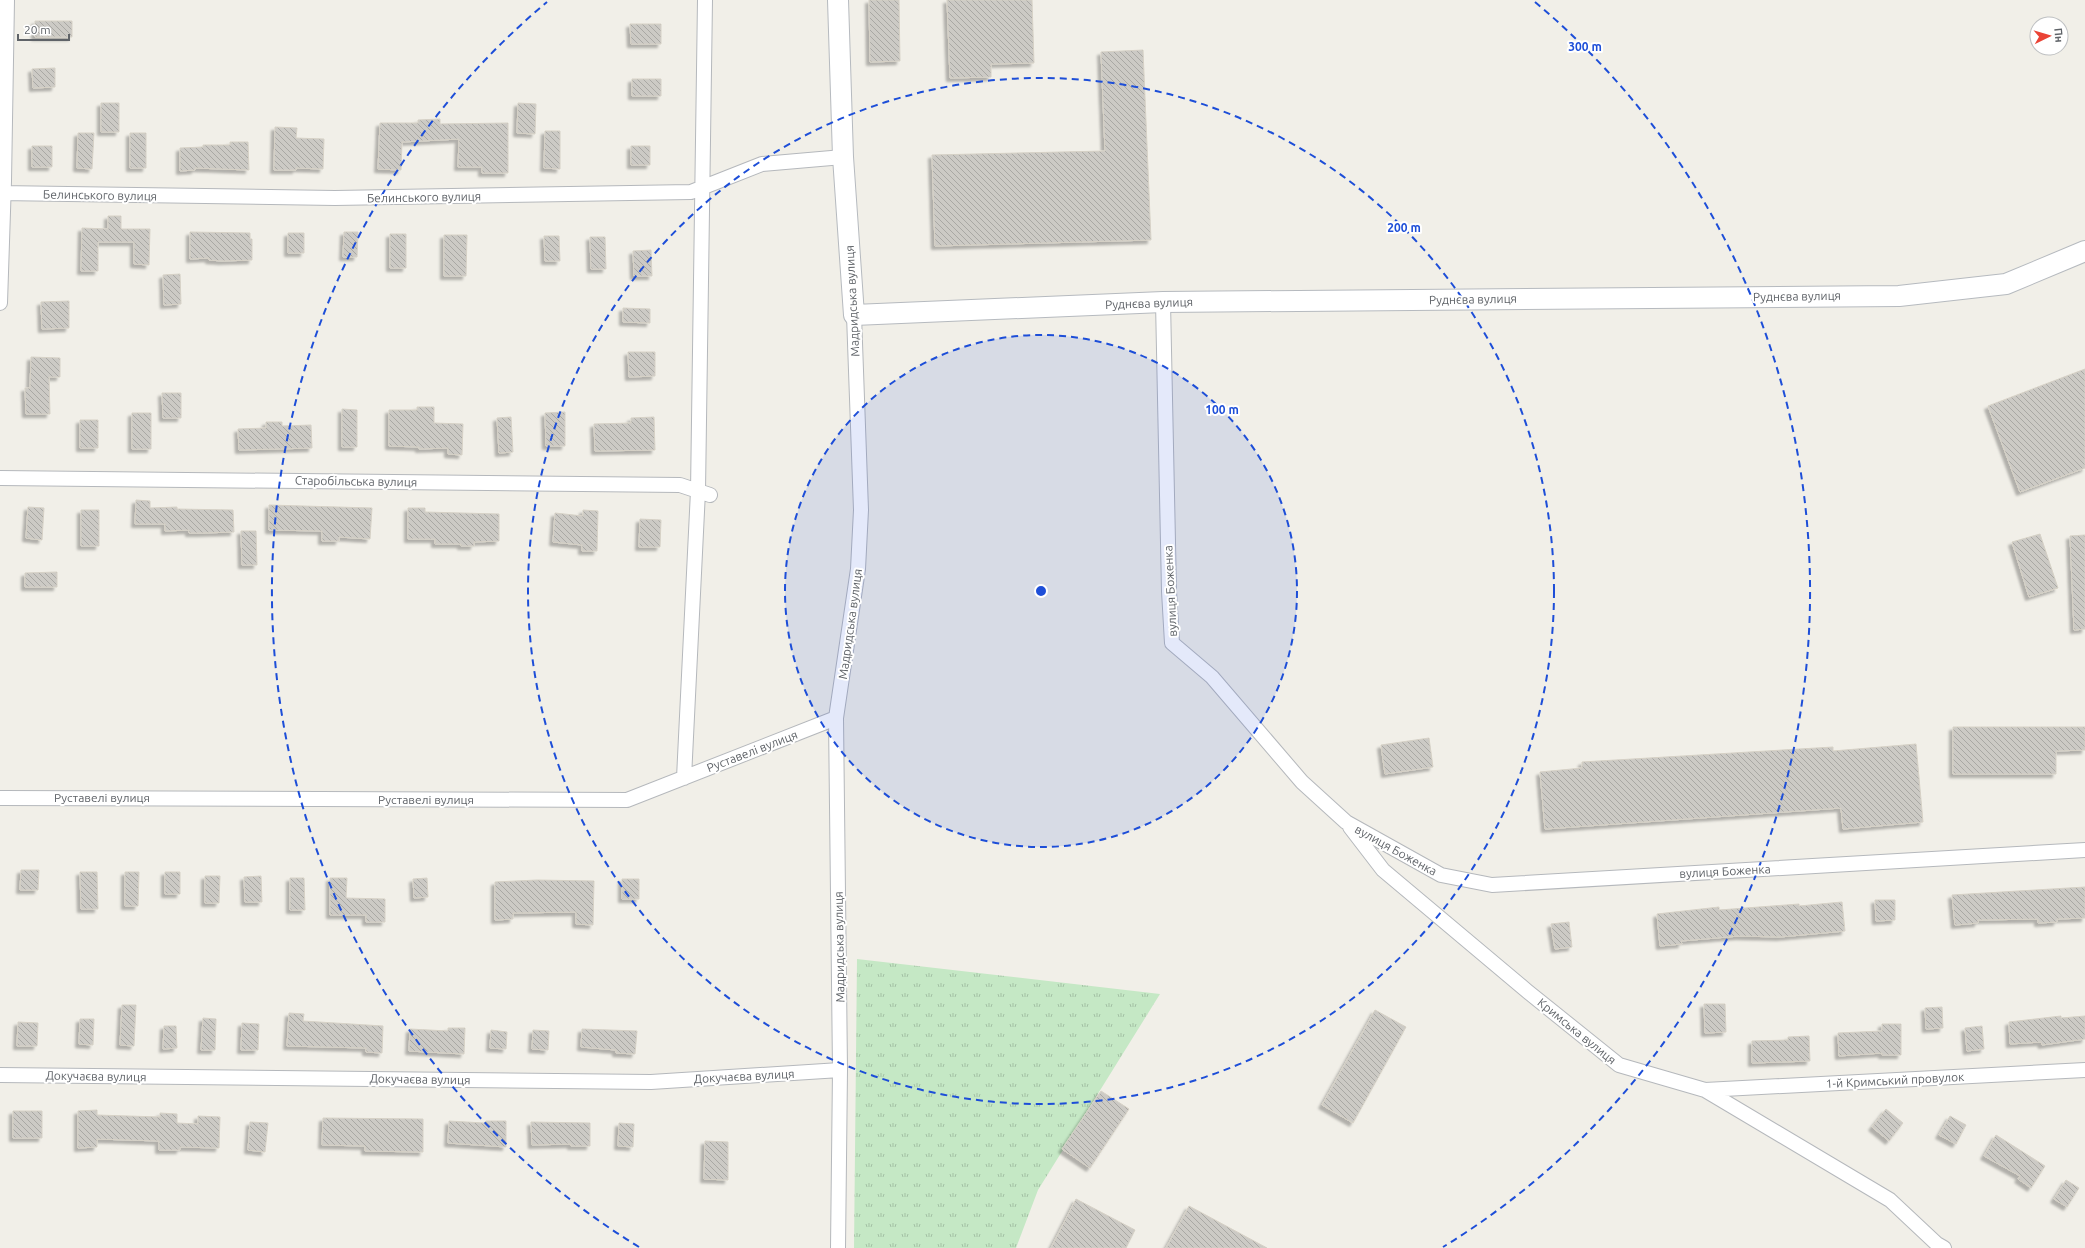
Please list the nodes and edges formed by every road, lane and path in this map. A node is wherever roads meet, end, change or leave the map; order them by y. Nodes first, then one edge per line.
1 (6, 0) edge
2 (705, 0) edge
3 (838, 0) edge
4 (843, 157) junction
5 (701, 188) junction
6 (2, 193) edge
7 (2085, 251) edge
8 (1163, 302) junction
9 (0, 303) edge
10 (854, 314) junction
11 (0, 478) edge
12 (704, 493) junction
13 (836, 718) junction
14 (684, 778) junction
15 (0, 798) edge
16 (1346, 822) junction
17 (2085, 850) edge
18 (840, 1070) junction
19 (2085, 1070) edge
20 (0, 1075) edge
21 (1706, 1090) junction
22 (838, 1248) edge
23 (1944, 1248) edge

1 - 6 street
2 - 5 street
3 - 4 street, Мадридська вулиця
4 - 5 street, Белинського вулиця
4 - 10 street, Мадридська вулиця
5 - 6 street, Белинського вулиця
5 - 12 street
6 - 9 street
7 - 8 street, Руднєва вулиця
8 - 10 street, Руднєва вулиця
8 - 16 street, вулиця Боженка
10 - 13 street, Мадридська вулиця
11 - 12 street, Старобільська вулиця
12 - 14 street
13 - 14 street, Руставелі вулиця
13 - 18 street, Мадридська вулиця
14 - 15 street, Руставелі вулиця
16 - 17 street, вулиця Боженка
16 - 21 street, Кримська вулиця
18 - 20 street, Докучаєва вулиця
18 - 22 street, Мадридська вулиця
19 - 21 street, 1-й Кримський провулок
21 - 23 street, Кримська вулиця

